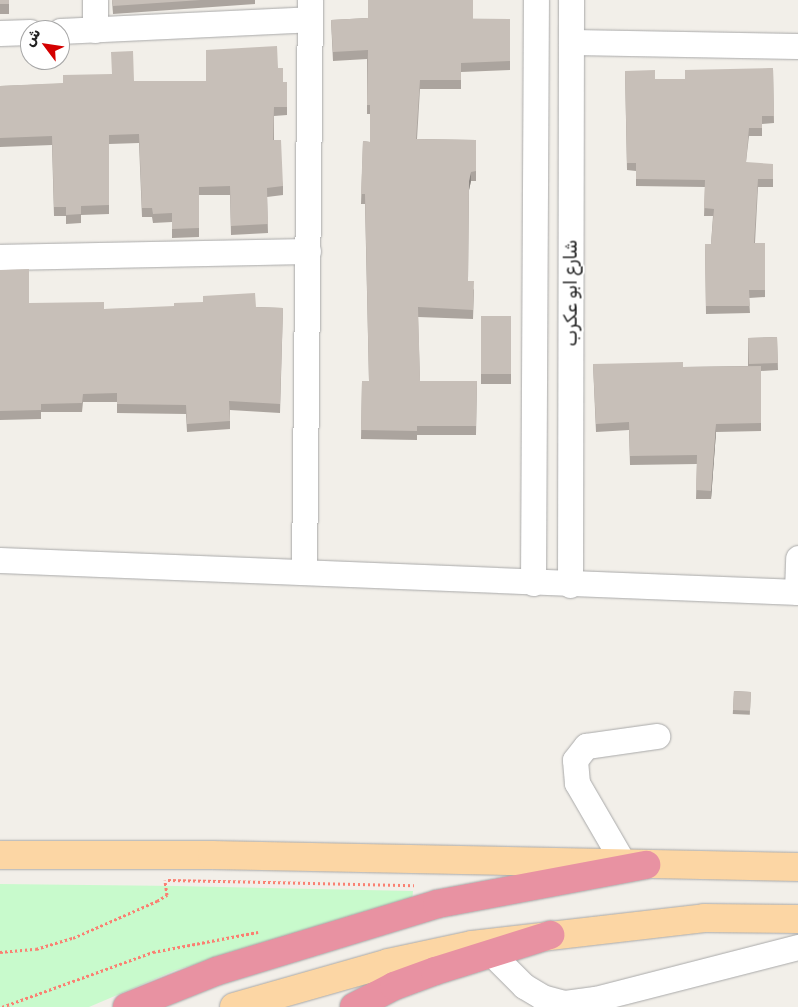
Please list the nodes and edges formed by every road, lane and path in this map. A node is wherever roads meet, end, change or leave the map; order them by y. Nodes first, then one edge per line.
1 (95, 0) edge
2 (536, 0) edge
3 (571, 0) edge
4 (310, 10) edge
5 (95, 30) junction
6 (70, 31) edge
7 (20, 32) edge
8 (0, 33) edge
9 (572, 42) junction
10 (798, 46) edge
11 (308, 251) junction
12 (0, 257) edge
13 (798, 558) edge
14 (0, 560) edge
15 (304, 572) junction
16 (533, 583) junction
17 (570, 585) junction
18 (798, 592) edge
19 (657, 736) dead end
20 (0, 855) edge
21 (635, 865) junction
22 (798, 867) edge
23 (155, 880) dead end
24 (165, 880) junction
25 (424, 886) dead end
26 (798, 918) edge
27 (266, 931) dead end
28 (550, 935) junction
29 (798, 948) edge
30 (0, 952) edge
31 (491, 953) junction
32 (2, 1007) edge
33 (127, 1007) edge
34 (234, 1007) edge
35 (354, 1007) edge

1 - 5 street
2 - 16 street
3 - 9 street, شارع ابو عكرب
4 - 5 street
4 - 11 street
5 - 6 street
7 - 8 street
9 - 10 street
9 - 17 street, شارع ابو عكرب
11 - 12 street
11 - 15 street
13 - 18 street
14 - 15 street
15 - 16 street
16 - 17 street
17 - 18 street
19 - 21 street
20 - 21 main road
21 - 22 main road
21 - 33 highway
23 - 24 path
24 - 25 path
24 - 30 path
26 - 28 main road
27 - 32 path
28 - 31 highway
28 - 34 main road
29 - 31 street
31 - 35 highway

